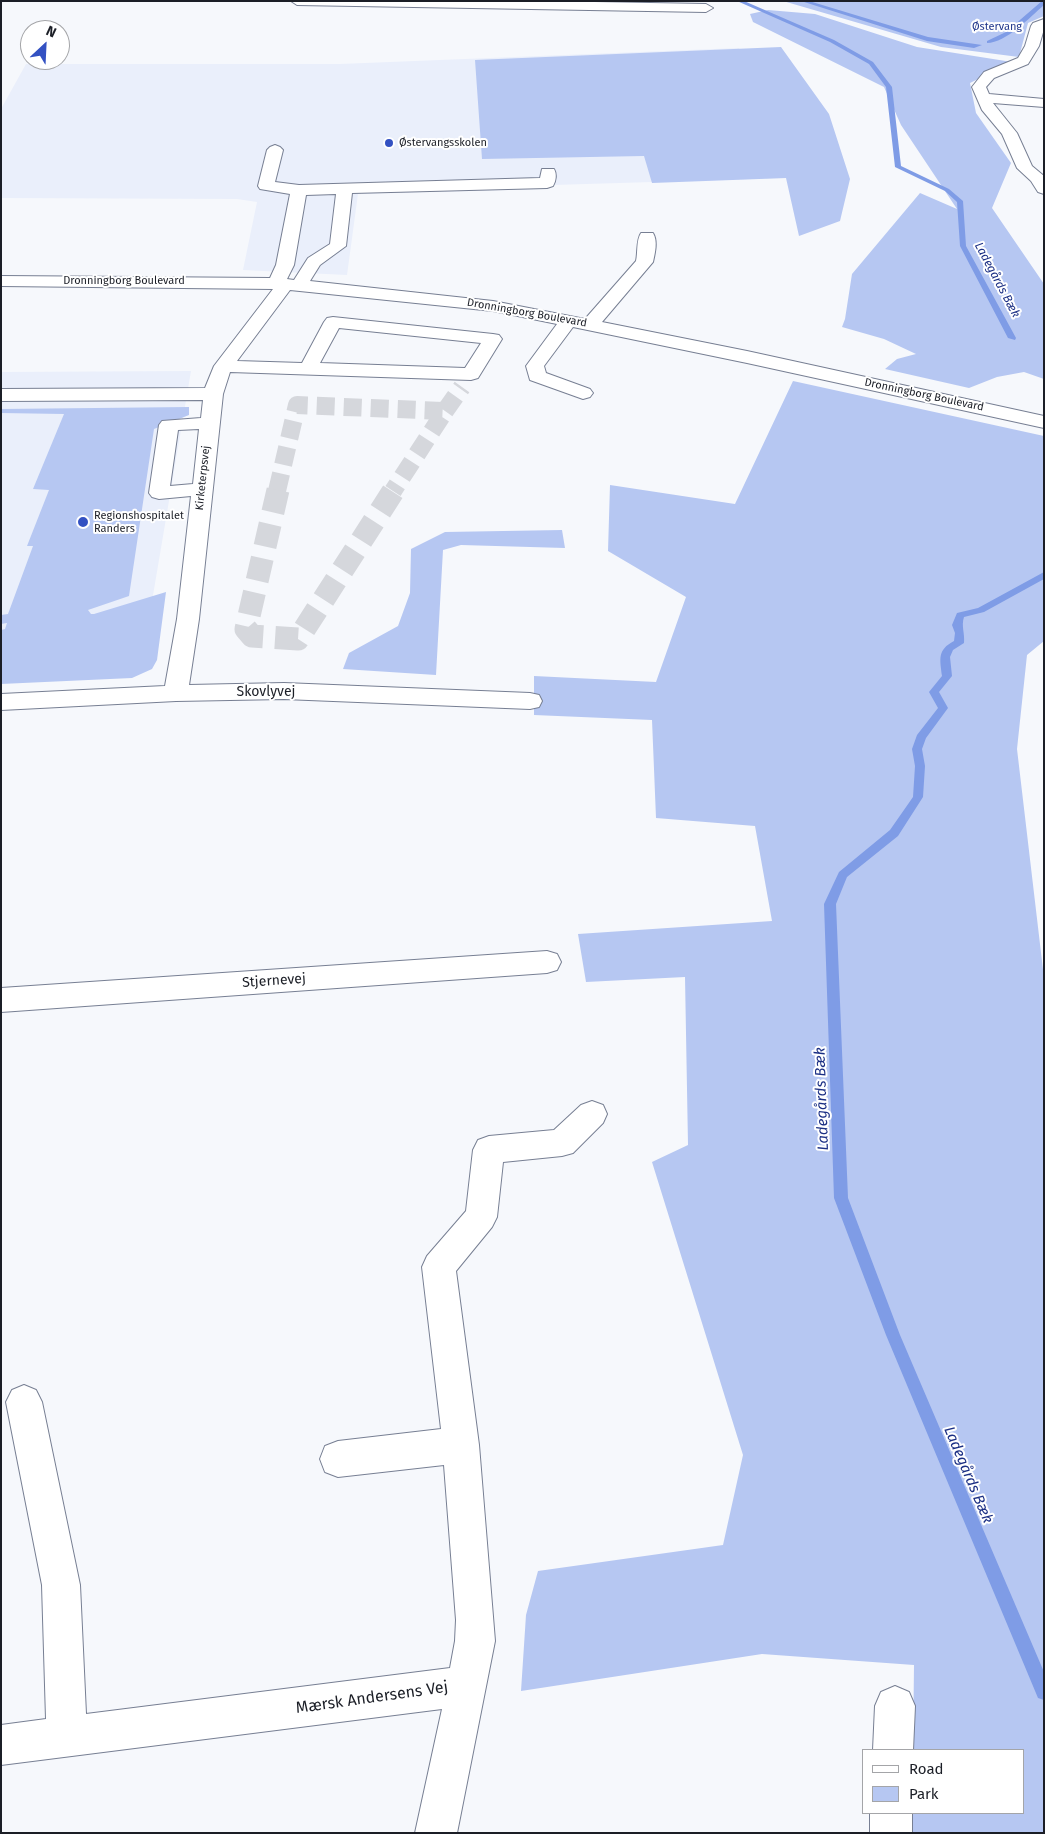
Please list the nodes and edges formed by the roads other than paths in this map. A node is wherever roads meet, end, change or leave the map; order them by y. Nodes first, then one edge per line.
1 (297, 1) edge
2 (706, 8) dead end
3 (1044, 23) edge
4 (1038, 46) edge
5 (1022, 84) dead end
6 (984, 98) junction
7 (1021, 101) junction
8 (1044, 103) edge
9 (1022, 119) dead end
10 (276, 150) dead end
11 (548, 172) dead end
12 (1042, 182) edge
13 (344, 189) junction
14 (299, 190) junction
15 (647, 237) dead end
16 (1, 281) edge
17 (287, 284) junction
18 (569, 320) junction
19 (591, 324) junction
20 (223, 366) junction
21 (307, 370) junction
22 (583, 393) dead end
23 (213, 394) junction
24 (1, 395) edge
25 (1044, 422) edge
26 (209, 423) junction
27 (202, 489) junction
28 (176, 693) junction
29 (530, 701) dead end
30 (1, 702) edge
31 (547, 962) dead end
32 (1, 1000) edge
33 (592, 1114) dead end
34 (24, 1402) dead end
35 (461, 1445) junction
36 (338, 1459) dead end
37 (466, 1686) junction
38 (895, 1706) dead end
39 (67, 1737) junction
40 (1, 1745) edge
41 (893, 1749) edge
42 (891, 1814) edge
43 (436, 1833) edge
44 (890, 1833) edge

1 - 2 street
3 - 4 street
4 - 6 street
5 - 7 street
6 - 7 street
6 - 12 street
7 - 8 street
7 - 9 street
10 - 14 street
11 - 13 street
13 - 14 street
13 - 17 street
14 - 17 street
15 - 19 street
16 - 17 street, Dronningborg Boulevard
17 - 18 street, Dronningborg Boulevard
17 - 20 street, Kirketerpsvej
18 - 19 street, Dronningborg Boulevard
18 - 22 street
19 - 25 street, Dronningborg Boulevard
20 - 21 street
20 - 23 street, Kirketerpsvej
21 - 21 street
23 - 24 street
23 - 26 street, Kirketerpsvej
26 - 27 street, Kirketerpsvej
26 - 27 street
27 - 28 street, Kirketerpsvej
28 - 29 street, Skovlyvej
28 - 30 street, Skovlyvej
31 - 32 street, Stjernevej
33 - 35 street, Mærsk Andersens Vej
34 - 39 street
35 - 36 street
35 - 37 street, Mærsk Andersens Vej
37 - 39 street, Mærsk Andersens Vej
37 - 43 street
38 - 41 street
39 - 40 street, Mærsk Andersens Vej
42 - 44 street

